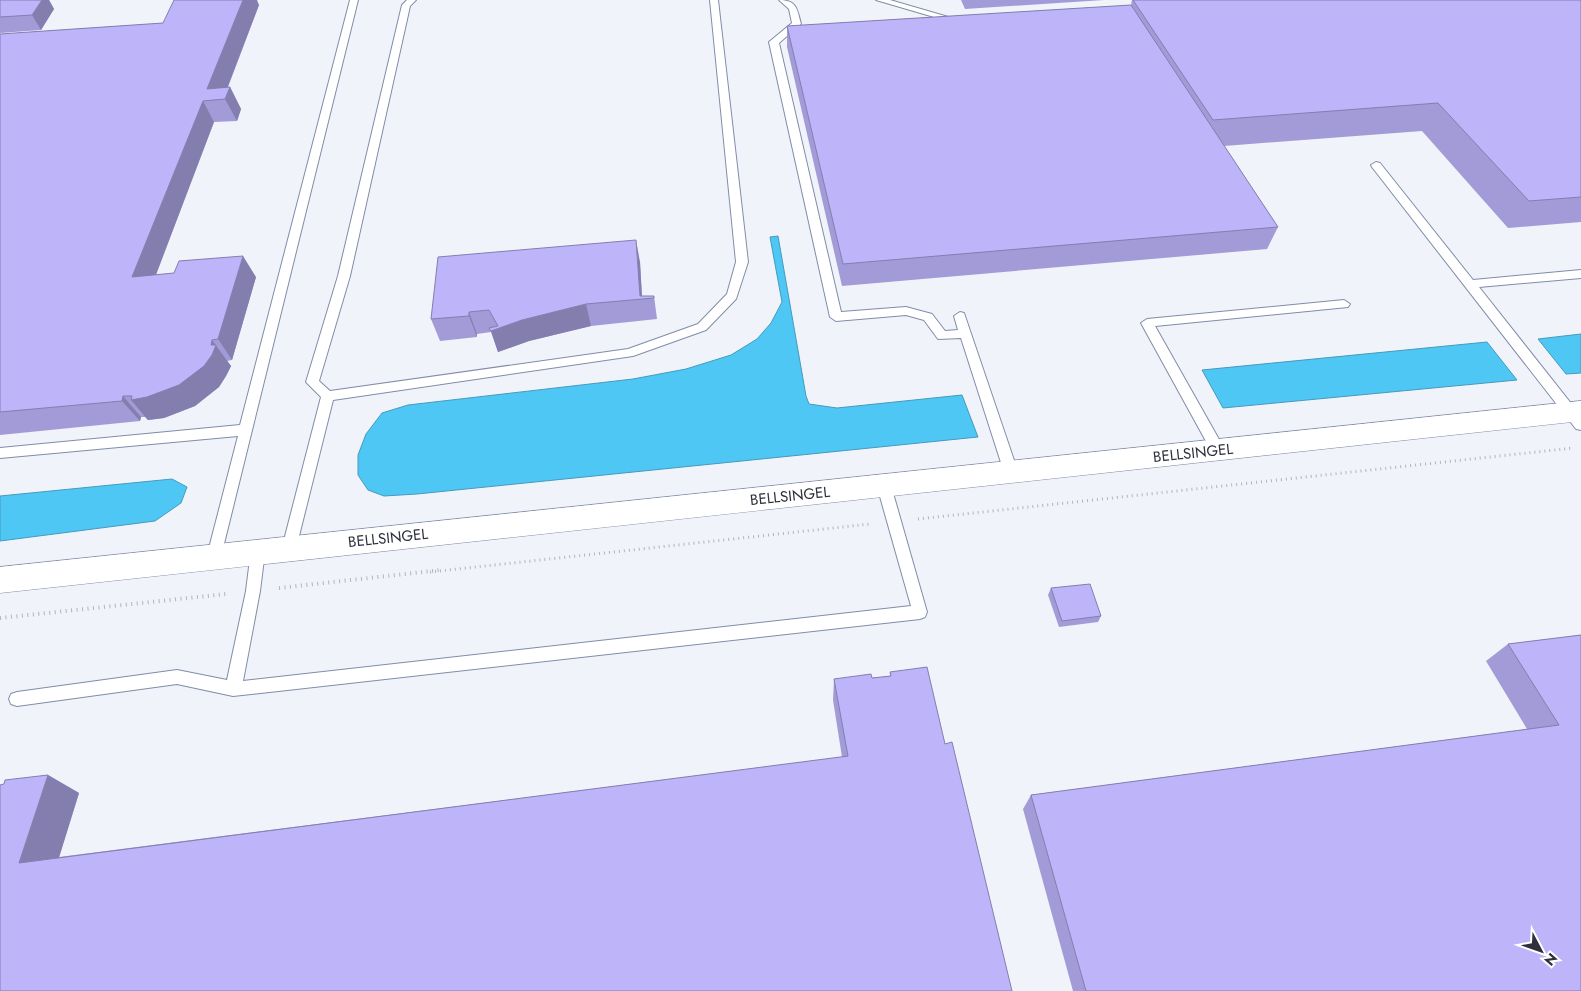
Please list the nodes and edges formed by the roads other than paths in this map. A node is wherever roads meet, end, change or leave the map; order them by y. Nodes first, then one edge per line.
1 (354, 0) edge
2 (412, 0) edge
3 (714, 0) edge
4 (783, 0) edge
5 (880, 0) edge
6 (964, 22) edge
7 (1376, 165) dead end
8 (1581, 274) edge
9 (1470, 284) junction
10 (1344, 304) dead end
11 (960, 316) dead end
12 (966, 333) junction
13 (328, 396) junction
14 (1578, 416) edge
15 (246, 430) junction
16 (1218, 450) junction
17 (0, 454) edge
18 (1011, 472) junction
19 (884, 486) junction
20 (289, 548) junction
21 (258, 552) junction
22 (214, 556) junction
23 (0, 580) edge
24 (233, 689) junction
25 (17, 699) dead end

1 - 15 lane
2 - 13 lane
3 - 13 lane
4 - 12 lane
5 - 6 lane
7 - 9 lane
8 - 9 lane
9 - 14 lane
10 - 16 lane
11 - 12 lane
12 - 18 lane
13 - 20 lane
14 - 16 street, BELLSINGEL
15 - 17 lane
15 - 22 lane
16 - 18 street, BELLSINGEL
18 - 19 street, BELLSINGEL
19 - 20 street, BELLSINGEL
19 - 24 lane
20 - 21 street, BELLSINGEL
21 - 22 street, BELLSINGEL
21 - 24 lane
22 - 23 street, BELLSINGEL
24 - 25 lane

